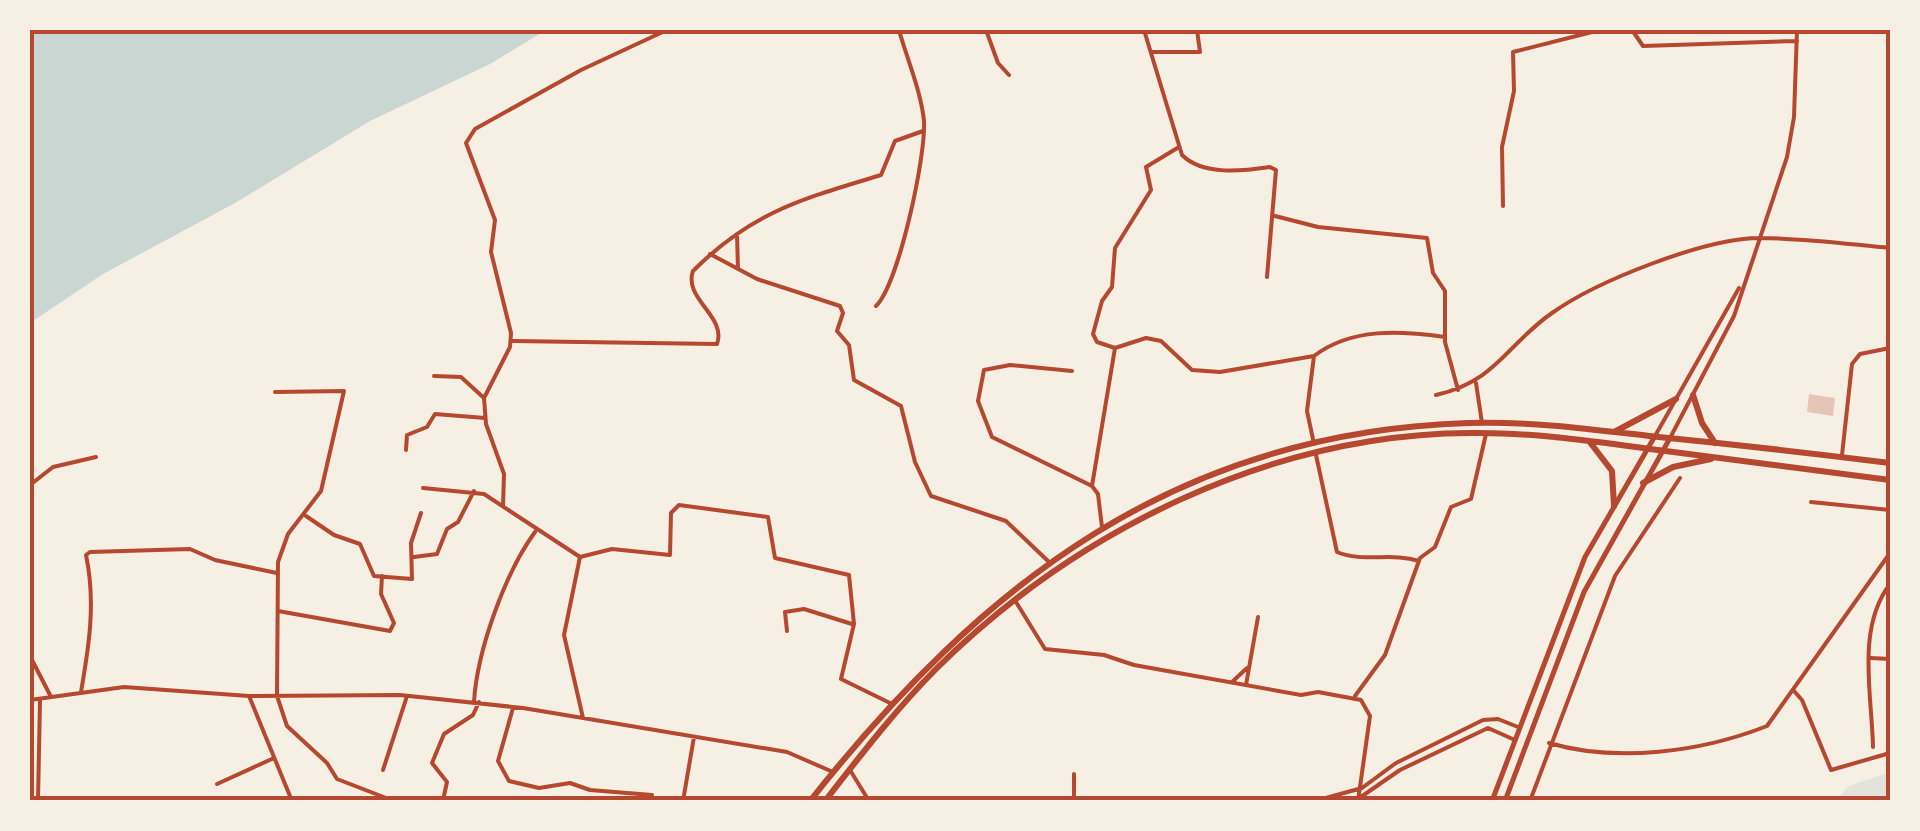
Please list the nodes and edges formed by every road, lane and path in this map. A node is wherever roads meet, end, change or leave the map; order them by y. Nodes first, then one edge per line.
1 (667, 30) edge
2 (899, 30) edge
3 (986, 30) edge
4 (1144, 30) edge
5 (1197, 30) edge
6 (1600, 30) edge
7 (1632, 30) edge
8 (1796, 30) edge
9 (1796, 41) junction
10 (1152, 52) junction
11 (1009, 75) dead end
12 (924, 132) junction
13 (1178, 147) junction
14 (1504, 206) dead end
15 (1276, 216) junction
16 (737, 232) junction
17 (1758, 238) junction
18 (1890, 248) edge
19 (710, 254) junction
20 (738, 269) junction
21 (1267, 276) dead end
22 (1744, 278) junction
23 (876, 306) dead end
24 (1445, 337) junction
25 (512, 341) junction
26 (1115, 348) junction
27 (1890, 348) edge
28 (1314, 356) junction
29 (1072, 371) dead end
30 (434, 376) dead end
31 (1476, 382) junction
32 (1458, 390) junction
33 (276, 392) dead end
34 (1693, 394) junction
35 (1436, 395) dead end
36 (484, 398) junction
37 (1676, 400) junction
38 (485, 418) junction
39 (1482, 423) junction
40 (1615, 432) junction
41 (1486, 433) junction
42 (1655, 436) junction
43 (1670, 438) junction
44 (1589, 441) junction
45 (1716, 443) junction
46 (1314, 444) junction
47 (1648, 449) junction
48 (406, 450) dead end
49 (1664, 451) junction
50 (1316, 455) junction
51 (96, 457) dead end
52 (1842, 457) junction
53 (1722, 458) junction
54 (1890, 463) edge
55 (1680, 478) dead end
56 (1890, 480) edge
57 (1643, 483) junction
58 (30, 485) edge
59 (1092, 486) junction
60 (423, 488) dead end
61 (474, 491) junction
62 (1811, 502) dead end
63 (503, 506) junction
64 (1614, 506) junction
65 (1890, 510) edge
66 (421, 513) dead end
67 (306, 516) junction
68 (1102, 527) junction
69 (535, 532) junction
70 (1890, 552) edge
71 (580, 556) junction
72 (414, 557) junction
73 (1048, 561) junction
74 (1418, 561) junction
75 (277, 572) junction
76 (382, 576) junction
77 (1890, 584) edge
78 (1016, 602) junction
79 (278, 612) junction
80 (1258, 618) dead end
81 (854, 624) junction
82 (786, 631) dead end
83 (30, 656) edge
84 (1871, 658) junction
85 (1890, 659) edge
86 (1248, 668) junction
87 (1232, 682) junction
88 (1246, 684) junction
89 (1794, 691) junction
90 (81, 692) junction
91 (249, 696) junction
92 (278, 696) junction
93 (407, 696) junction
94 (1355, 696) junction
95 (51, 697) junction
96 (40, 699) junction
97 (30, 700) edge
98 (472, 701) junction
99 (892, 704) junction
100 (513, 706) junction
101 (583, 718) junction
102 (1519, 728) junction
103 (694, 736) junction
104 (1515, 740) junction
105 (1549, 743) junction
106 (1873, 747) dead end
107 (1890, 753) edge
108 (274, 758) junction
109 (383, 770) dead end
110 (850, 770) junction
111 (834, 772) junction
112 (1074, 774) dead end
113 (216, 784) dead end
114 (1356, 791) junction
115 (652, 795) dead end
116 (444, 800) edge
117 (38, 801) edge
118 (292, 801) edge
119 (394, 801) edge
120 (682, 801) edge
121 (810, 801) edge
122 (825, 801) edge
123 (869, 801) edge
124 (1074, 801) edge
125 (1315, 801) edge
126 (1357, 801) edge
127 (1492, 801) edge
128 (1505, 801) edge
129 (1530, 801) edge

1 - 25 street
2 - 12 street
3 - 11 street
4 - 10 street
5 - 10 street
6 - 14 street
7 - 9 street
8 - 9 street
9 - 17 street
10 - 13 street
12 - 16 street
12 - 23 street
13 - 15 street
13 - 26 street
15 - 21 street
15 - 24 street
16 - 19 street
16 - 20 street
17 - 18 street
17 - 22 street
17 - 31 street
19 - 20 street
19 - 25 street
20 - 73 street
22 - 34 street
22 - 37 street
24 - 28 street
24 - 32 street
25 - 36 street
26 - 28 street
26 - 59 street
27 - 52 street
28 - 46 street
29 - 59 street
30 - 36 street
31 - 32 street
31 - 39 street
32 - 35 street
33 - 67 street
34 - 43 street
34 - 45 highway
36 - 38 street
37 - 40 highway
37 - 42 street
38 - 48 street
38 - 63 street
39 - 40 highway
39 - 46 highway
40 - 42 highway
41 - 44 highway
41 - 50 highway
41 - 74 street
42 - 43 highway
42 - 47 main road
43 - 45 highway
43 - 49 main road
44 - 47 highway
44 - 64 highway
45 - 52 highway
46 - 68 highway
47 - 49 highway
47 - 64 main road
49 - 53 highway
49 - 57 main road
50 - 74 street
50 - 78 highway
51 - 58 street
52 - 54 highway
53 - 56 highway
53 - 57 highway
55 - 105 street
57 - 128 main road
59 - 68 street
60 - 61 street
61 - 63 street
61 - 72 street
62 - 65 street
63 - 69 street
64 - 102 main road
66 - 72 street
67 - 75 street
67 - 76 street
68 - 73 highway
69 - 71 street
69 - 98 street
70 - 89 street
71 - 81 street
71 - 101 street
72 - 76 street
73 - 99 highway
74 - 94 street
75 - 79 street
75 - 90 street
76 - 79 street
77 - 84 street
78 - 87 street
78 - 110 highway
79 - 92 street
80 - 86 street
81 - 82 street
81 - 99 street
83 - 95 street
84 - 85 street
84 - 106 street
86 - 87 street
86 - 88 street
87 - 88 street
88 - 94 street
89 - 105 street
89 - 107 street
90 - 91 street
90 - 95 street
91 - 92 street
91 - 108 street
92 - 93 street
92 - 119 street
93 - 98 street
93 - 109 street
94 - 114 street
95 - 96 street
96 - 97 street
96 - 117 street
98 - 100 street
98 - 116 street
99 - 111 highway
100 - 101 street
100 - 115 street
101 - 103 street
102 - 104 main road
102 - 114 street
103 - 111 street
103 - 120 street
104 - 126 street
104 - 127 main road
105 - 129 street
108 - 113 street
108 - 118 street
110 - 122 highway
110 - 123 street
111 - 121 highway
112 - 124 street
114 - 125 street
114 - 126 street

